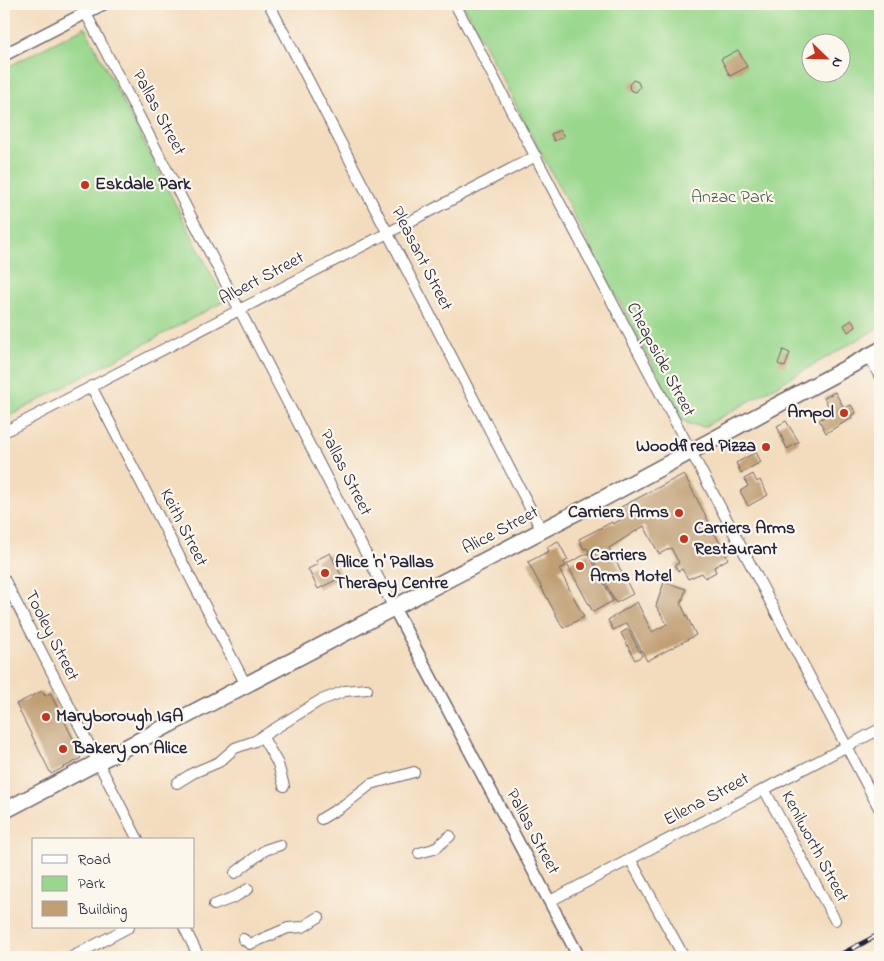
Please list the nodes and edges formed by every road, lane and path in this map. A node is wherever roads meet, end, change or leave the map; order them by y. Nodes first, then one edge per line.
1 (103, 4) edge
2 (269, 4) edge
3 (455, 4) edge
4 (84, 8) edge
5 (4, 55) edge
6 (536, 156) junction
7 (388, 231) junction
8 (240, 308) junction
9 (875, 353) edge
10 (880, 377) edge
11 (92, 386) junction
12 (4, 432) edge
13 (690, 452) junction
14 (542, 531) junction
15 (4, 579) edge
16 (394, 608) junction
17 (246, 685) junction
18 (367, 690) dead end
19 (880, 729) edge
20 (262, 736) junction
21 (846, 747) junction
22 (97, 763) junction
23 (414, 772) dead end
24 (177, 783) dead end
25 (284, 786) dead end
26 (764, 789) junction
27 (880, 810) edge
28 (4, 811) edge
29 (321, 819) dead end
30 (450, 836) dead end
31 (137, 838) edge
32 (280, 844) dead end
33 (419, 853) dead end
34 (630, 859) junction
35 (235, 873) dead end
36 (248, 889) dead end
37 (550, 901) junction
38 (214, 905) dead end
39 (319, 917) dead end
40 (835, 920) dead end
41 (127, 928) edge
42 (184, 928) edge
43 (243, 939) dead end
44 (72, 957) edge
45 (199, 957) edge
46 (579, 957) edge
47 (684, 957) edge

1 - 4 street
2 - 7 street, Pleasant Street
3 - 6 street, Cheapside Street
4 - 5 street
4 - 8 street, Pallas Street
6 - 7 street, Albert Street
6 - 13 street, Cheapside Street
7 - 8 street, Albert Street
7 - 14 street, Pleasant Street
8 - 11 street, Albert Street
8 - 16 street, Pallas Street
9 - 10 street
9 - 13 main road, Alice Street
11 - 12 street, Albert Street
11 - 17 street, Keith Street
13 - 14 main road, Alice Street
13 - 21 street, Cheapside Street
14 - 16 main road, Alice Street
15 - 22 street, Tooley Street
16 - 17 main road, Alice Street
16 - 37 street, Pallas Street
17 - 22 main road, Alice Street
18 - 20 street
19 - 21 street, Ellena Street
20 - 24 street
20 - 25 street
21 - 26 street, Ellena Street
21 - 27 street, Cheapside Street
22 - 28 main road, Alice Street
22 - 31 street, Tooley Street
23 - 29 street
26 - 34 street, Ellena Street
26 - 40 street, Kenilworth Street
30 - 33 street
32 - 35 street
34 - 37 street, Ellena Street
34 - 47 street
36 - 38 street
37 - 46 street, Pallas Street
39 - 43 street
41 - 44 street
42 - 45 street

